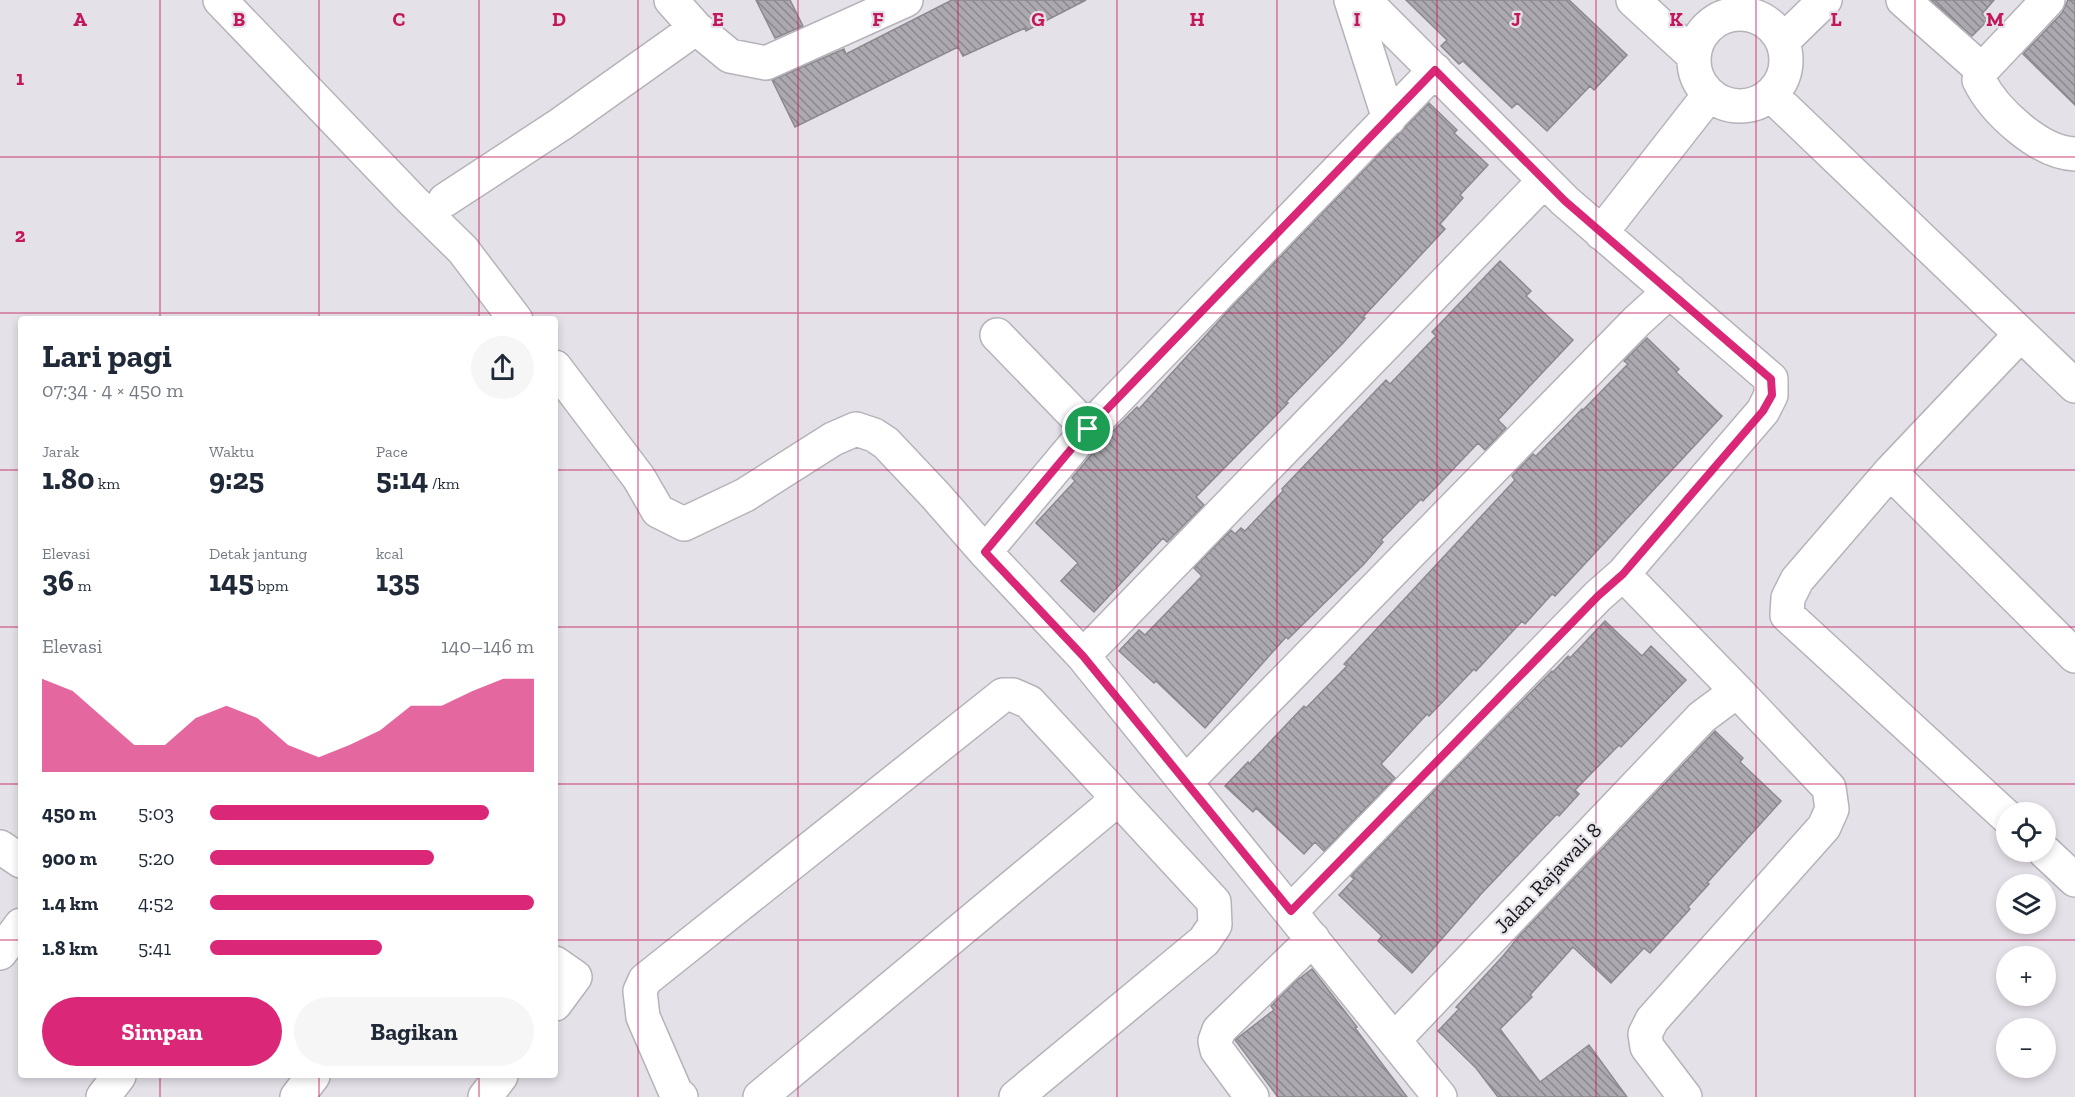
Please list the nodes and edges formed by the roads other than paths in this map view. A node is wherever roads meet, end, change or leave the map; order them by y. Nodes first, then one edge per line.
1 (220, 0) edge
2 (671, 0) edge
3 (906, 0) edge
4 (1351, 0) edge
5 (1364, 0) edge
6 (1633, 0) edge
7 (1825, 0) edge
8 (1903, 0) edge
9 (2048, 0) edge
10 (1727, 7) edge
11 (696, 28) junction
12 (1783, 41) junction
13 (1694, 56) junction
14 (1435, 70) junction
15 (1982, 70) junction
16 (1708, 95) junction
17 (1771, 95) junction
18 (1389, 119) junction
19 (2075, 154) edge
20 (1544, 181) junction
21 (445, 200) dead end
22 (1601, 233) junction
23 (1670, 291) junction
24 (513, 316) edge
25 (997, 335) dead end
26 (2020, 335) junction
27 (558, 371) edge
28 (2075, 386) edge
29 (1088, 429) junction
30 (1890, 472) junction
31 (985, 552) junction
32 (1623, 574) junction
33 (1083, 656) junction
34 (2075, 656) edge
35 (1737, 691) junction
36 (1186, 782) junction
37 (1118, 799) junction
38 (1996, 807) edge
39 (0, 846) edge
40 (18, 859) edge
41 (2056, 862) edge
42 (2075, 880) edge
43 (1291, 911) junction
44 (18, 929) edge
45 (1313, 939) junction
46 (0, 953) edge
47 (558, 965) edge
48 (558, 1000) edge
49 (1394, 1040) junction
50 (117, 1078) edge
51 (311, 1078) edge
52 (499, 1078) edge
53 (1025, 1094) edge
54 (677, 1096) edge
55 (103, 1097) edge
56 (297, 1097) edge
57 (485, 1097) edge
58 (760, 1097) edge
59 (1252, 1097) edge
60 (1440, 1097) edge
61 (1685, 1097) edge

1 - 24 street
2 - 11 street
3 - 11 street
4 - 18 street
5 - 14 street
6 - 13 street
7 - 12 street
8 - 15 street
9 - 15 street
10 - 12 street
10 - 13 street
11 - 21 street
12 - 17 street
13 - 16 street
14 - 18 street
14 - 20 street
15 - 19 street
16 - 17 street
16 - 22 street
17 - 26 street
18 - 29 street
20 - 22 street
20 - 33 street
22 - 23 street
23 - 32 street
23 - 36 street
25 - 29 street
26 - 28 street
26 - 30 street
27 - 31 street
29 - 31 street
30 - 34 street
30 - 38 street
31 - 33 street
32 - 35 street
32 - 43 street
33 - 36 street
35 - 49 street, Jalan Rajawali 8
35 - 61 street
36 - 43 street
37 - 53 street
37 - 54 street
37 - 58 street
39 - 40 street
41 - 42 street
43 - 45 street
44 - 46 street
45 - 49 street
45 - 59 street
47 - 48 street
49 - 60 street
50 - 55 street
51 - 56 street
52 - 57 street

